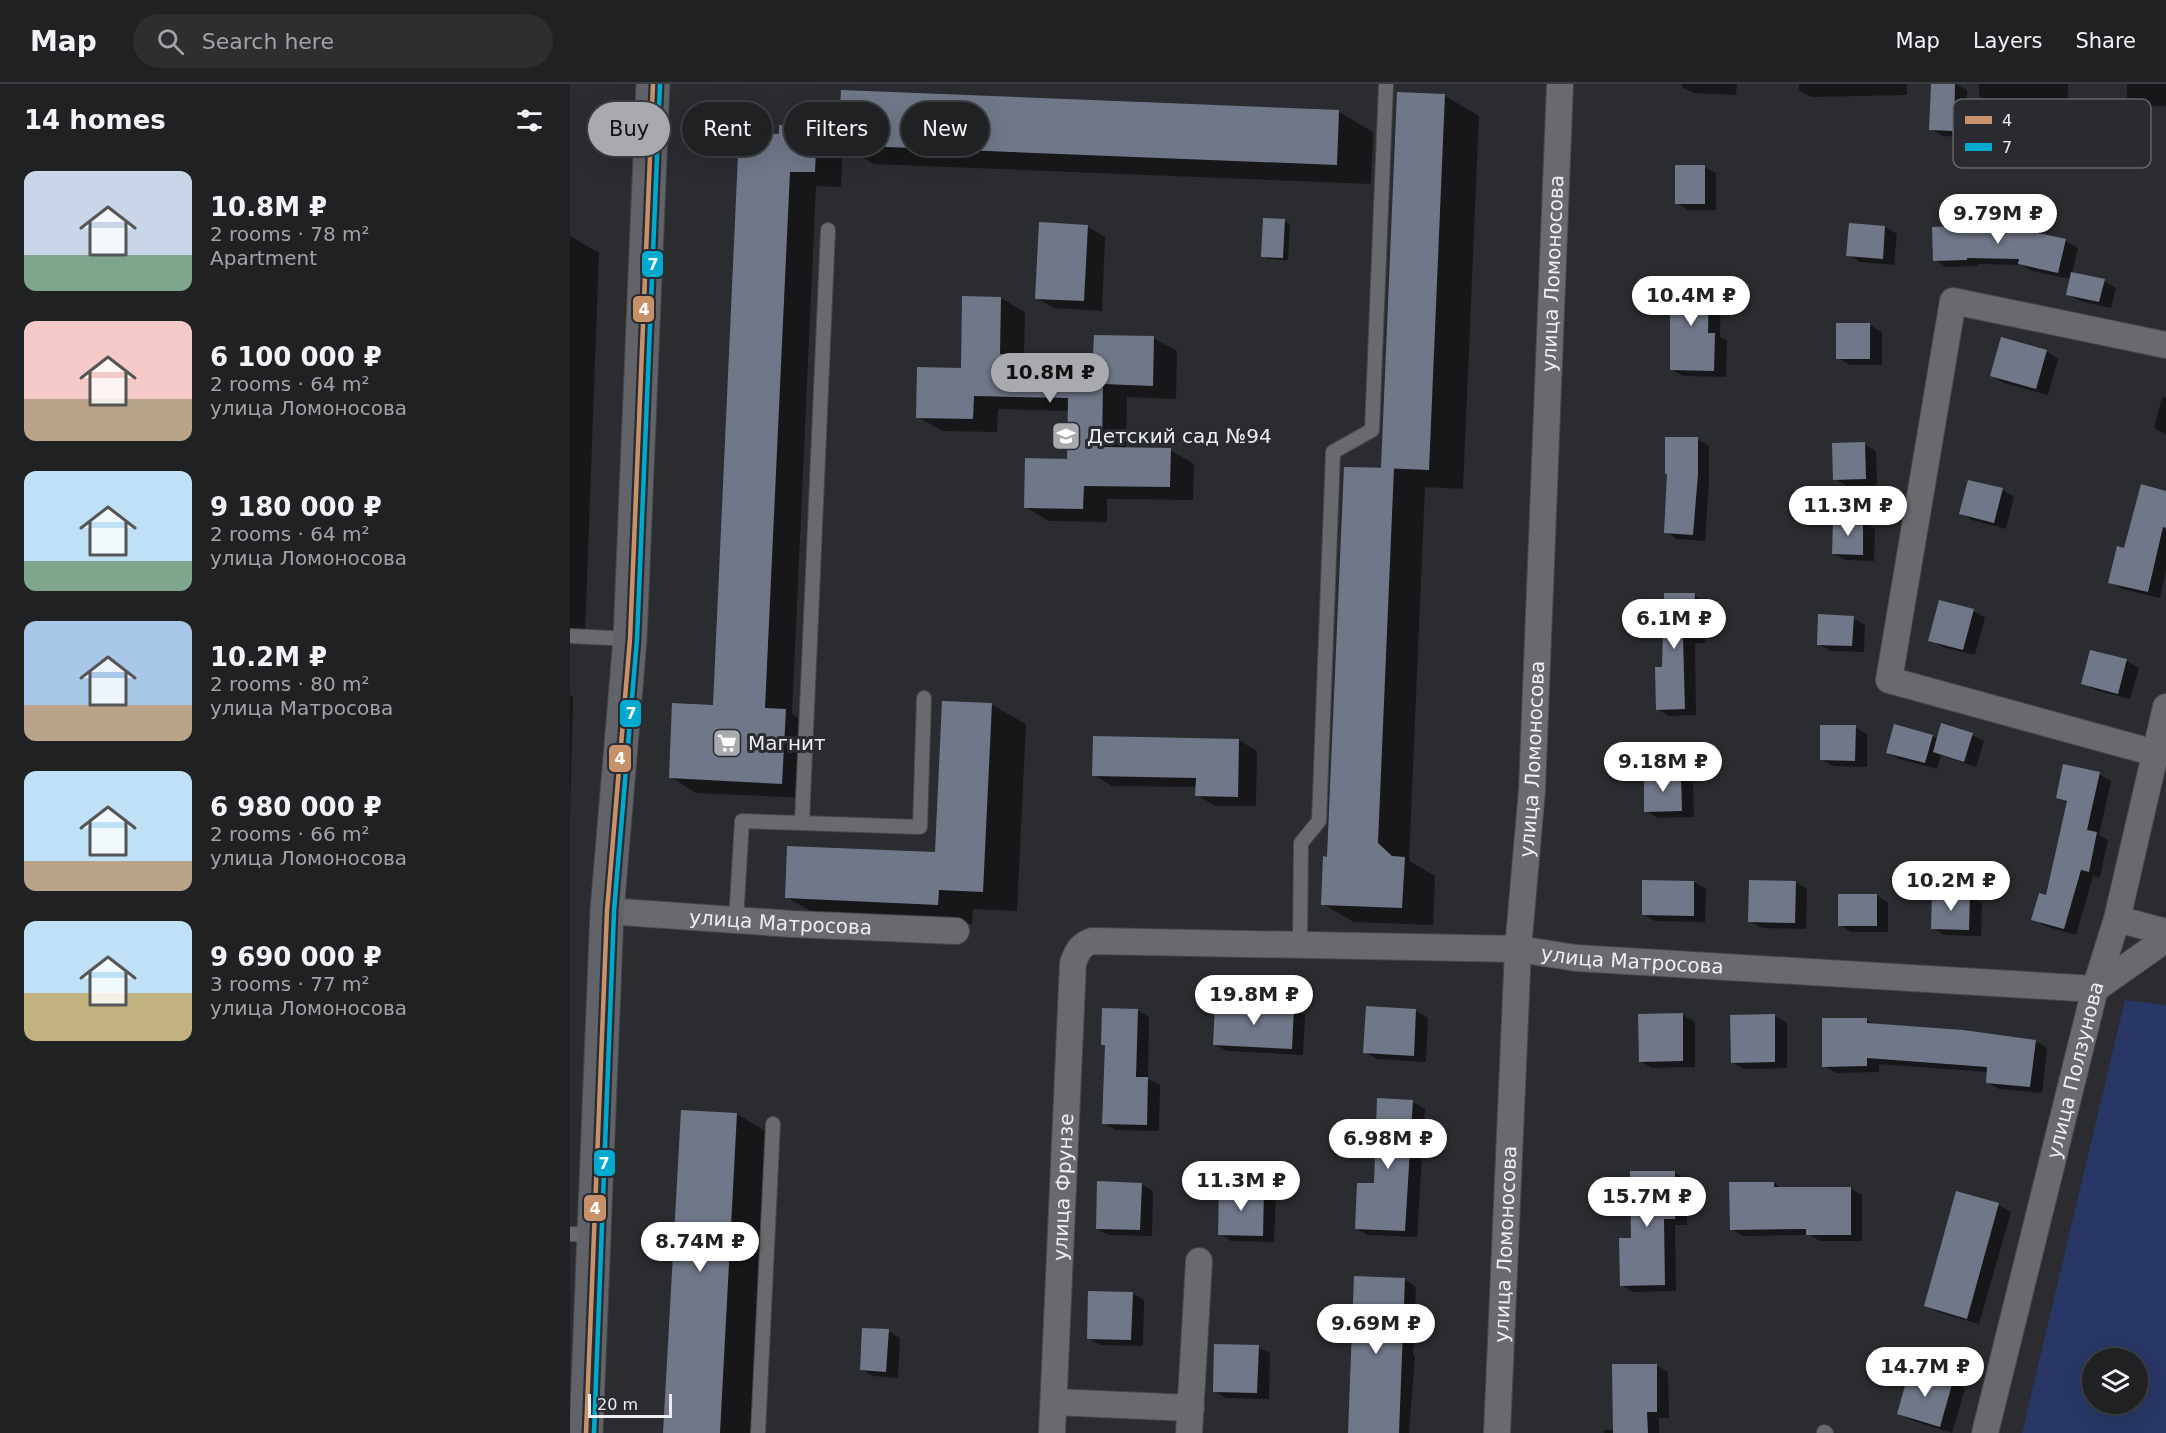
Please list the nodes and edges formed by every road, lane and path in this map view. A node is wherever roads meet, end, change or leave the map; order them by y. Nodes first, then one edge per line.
1 (653, 84) edge
2 (1386, 84) edge
3 (1560, 84) edge
4 (828, 230) dead end
5 (2166, 345) edge
6 (570, 636) edge
7 (630, 639) junction
8 (924, 698) dead end
9 (2166, 707) edge
10 (2155, 753) junction
11 (802, 822) junction
12 (607, 911) junction
13 (2117, 919) junction
14 (736, 920) junction
15 (956, 931) dead end
16 (2166, 932) edge
17 (2166, 939) edge
18 (1083, 944) joint
19 (1300, 946) junction
20 (1518, 949) junction
21 (2095, 989) junction
22 (773, 1124) dead end
23 (582, 1234) edge
24 (1199, 1262) dead end
25 (1054, 1402) junction
26 (1190, 1420) edge
27 (586, 1433) edge
28 (758, 1433) edge
29 (1052, 1433) edge
30 (1497, 1433) edge
31 (1985, 1433) edge

1 - 7 street
2 - 19 lane
3 - 20 street, улица Ломоносова
4 - 11 lane
5 - 10 street
6 - 7 lane
7 - 12 street
8 - 11 lane
9 - 10 street, улица Ползунова
10 - 13 street, улица Ползунова
11 - 14 lane
12 - 14 street, улица Матросова
12 - 23 street
13 - 16 street
13 - 21 street, улица Ползунова
14 - 15 street, улица Матросова
17 - 21 street
18 - 19 street, улица Матросова
18 - 25 street, улица Фрунзе
19 - 20 street, улица Матросова
20 - 21 street, улица Матросова
20 - 30 street, улица Ломоносова
21 - 31 street, улица Ползунова
22 - 28 lane
23 - 27 street
24 - 26 street
25 - 26 lane
25 - 29 street, улица Фрунзе

